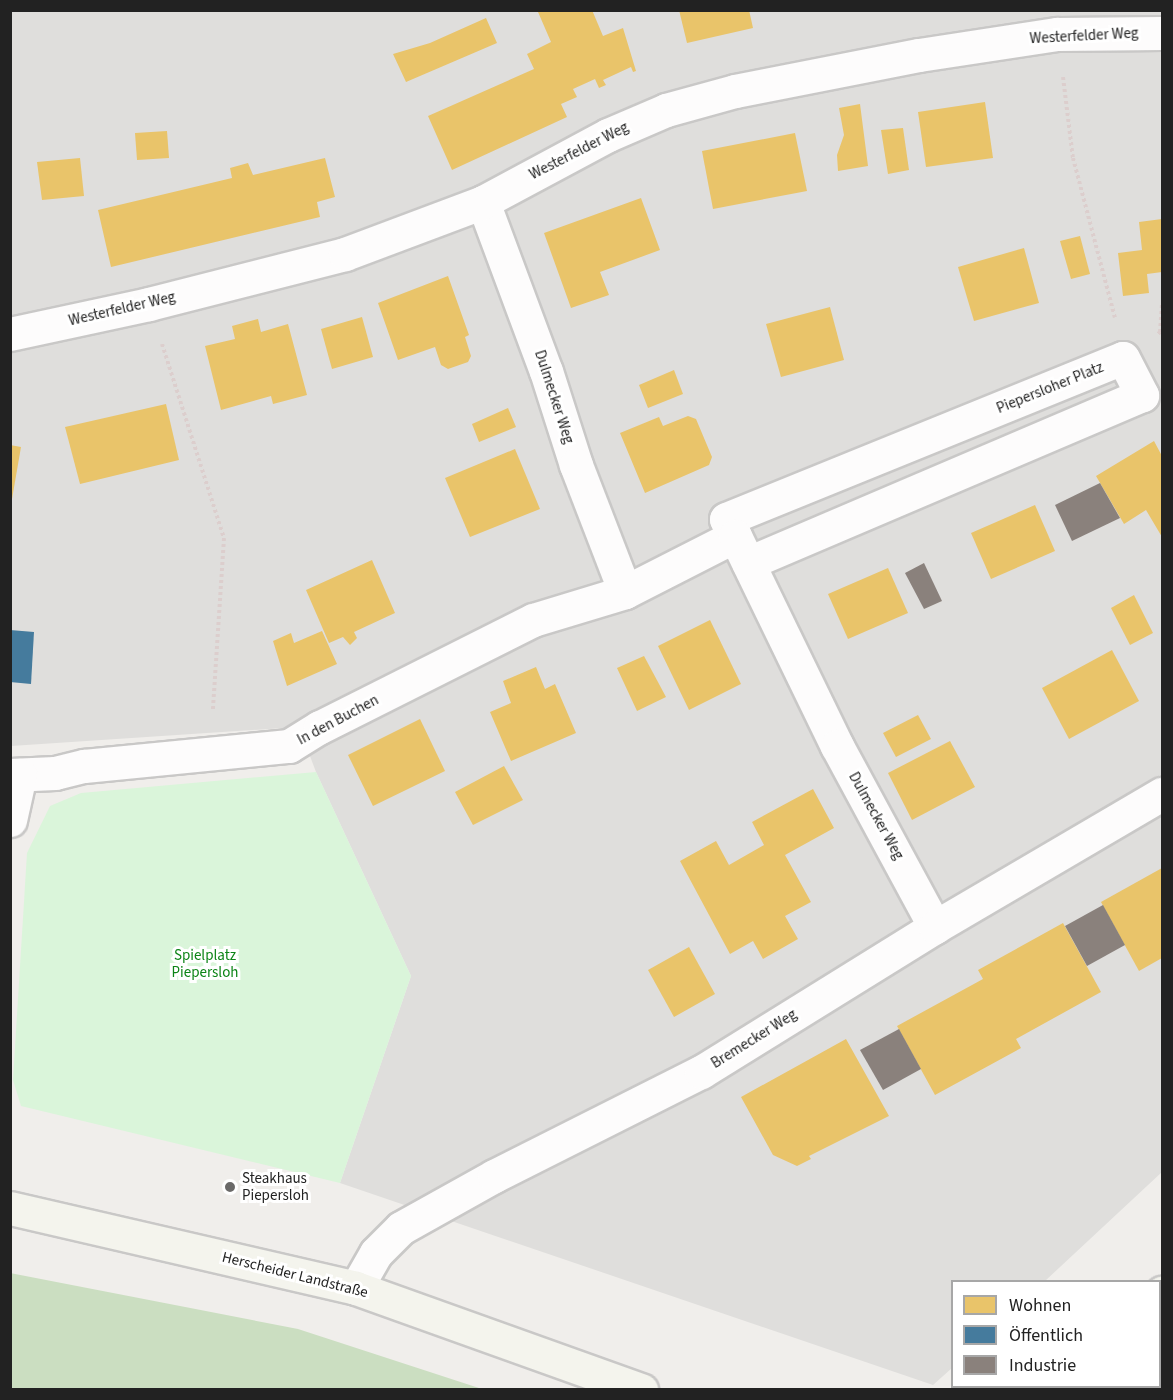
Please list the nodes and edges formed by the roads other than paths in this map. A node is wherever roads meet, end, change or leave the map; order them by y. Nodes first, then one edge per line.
1 (1162, 33) edge
2 (483, 202) junction
3 (10, 334) edge
4 (741, 549) junction
5 (625, 592) junction
6 (533, 620) joint
7 (819, 705) joint
8 (15, 775) edge
9 (1162, 794) edge
10 (10, 820) edge
11 (935, 927) junction
12 (10, 1208) edge
13 (356, 1288) junction
14 (641, 1389) edge

1 - 2 street, Westerfelder Weg
2 - 3 street, Westerfelder Weg
2 - 5 street, Dulmecker Weg
4 - 4 street, Piepersloher Platz
4 - 5 street, Piepersloher Platz
4 - 7 street, Piepersloher Platz
5 - 6 street, Piepersloher Platz
6 - 8 street, In den Buchen
7 - 11 street, Dulmecker Weg
8 - 10 street, In den Buchen
9 - 11 street, Bremecker Weg
11 - 13 street, Bremecker Weg
12 - 13 main road, Herscheider Landstraße
13 - 14 main road, Herscheider Landstraße

